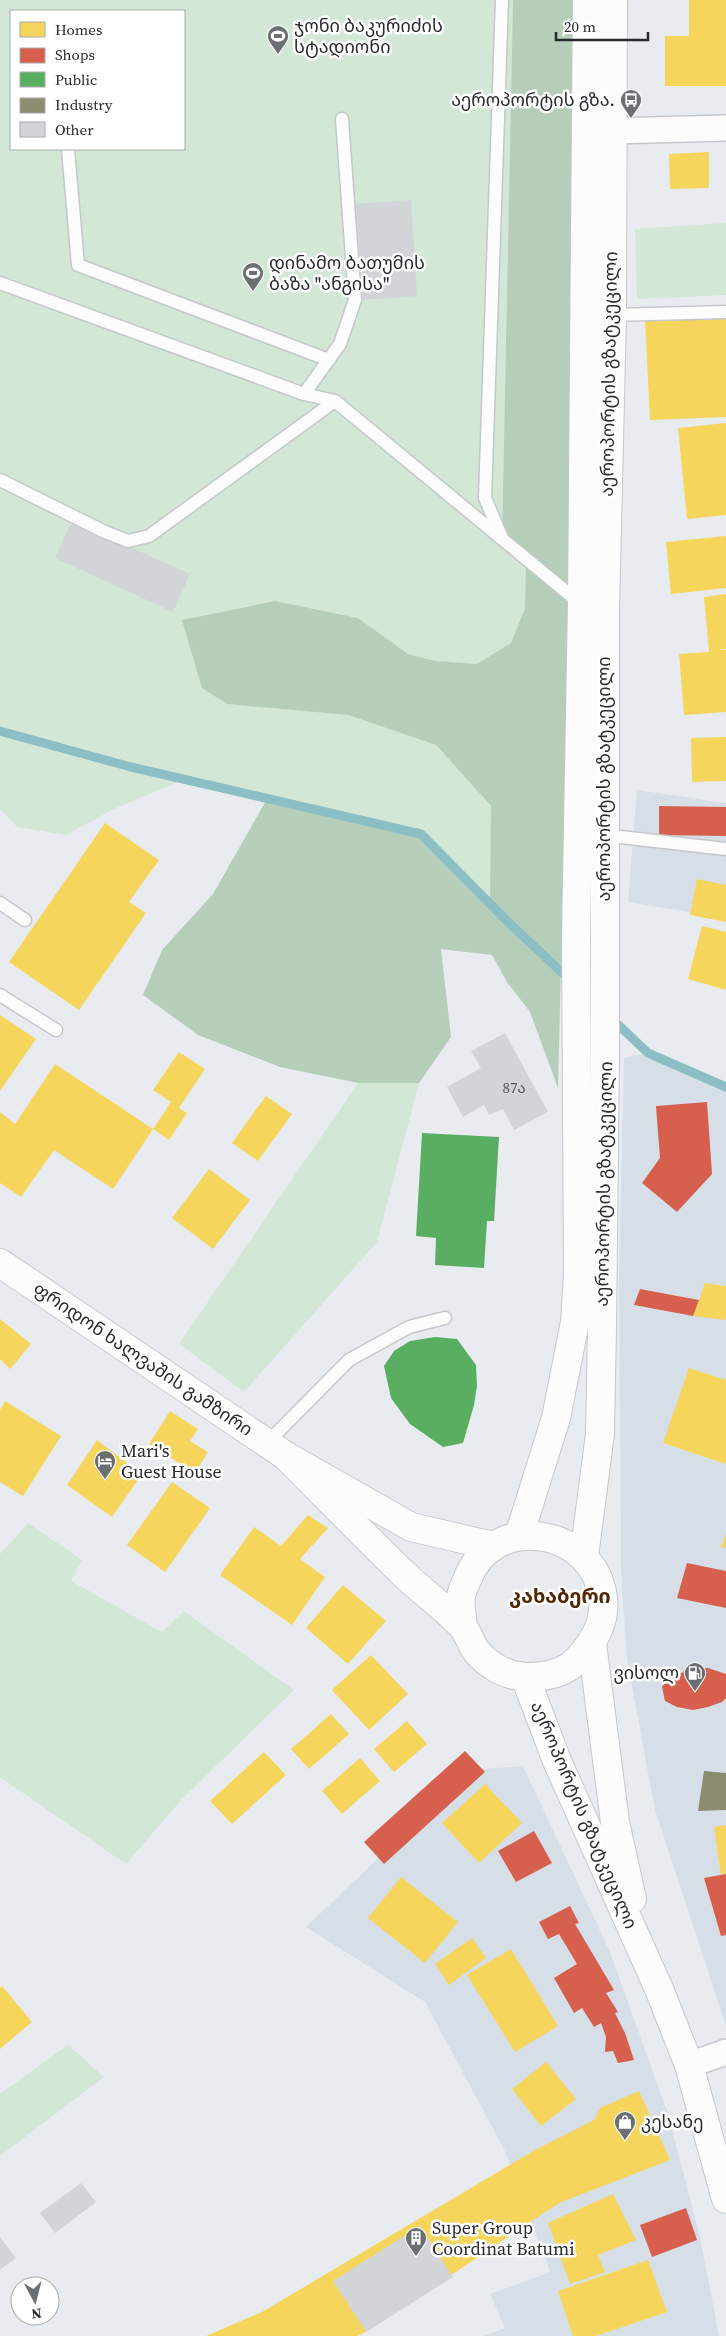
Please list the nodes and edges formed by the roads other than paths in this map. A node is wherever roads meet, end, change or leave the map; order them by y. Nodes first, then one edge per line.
1 (502, 0) edge
2 (587, 0) edge
3 (613, 0) edge
4 (342, 119) dead end
5 (726, 128) edge
6 (612, 131) junction
7 (68, 150) edge
8 (0, 283) edge
9 (726, 312) edge
10 (612, 315) junction
11 (329, 360) junction
12 (304, 394) junction
13 (335, 401) junction
14 (0, 480) edge
15 (502, 538) junction
16 (582, 606) junction
17 (603, 835) junction
18 (726, 849) edge
19 (0, 903) edge
20 (26, 920) dead end
21 (0, 994) edge
22 (56, 1030) dead end
23 (0, 1263) edge
24 (445, 1318) dead end
25 (276, 1450) junction
26 (519, 1536) junction
27 (493, 1546) junction
28 (584, 1556) junction
29 (463, 1627) junction
30 (592, 1644) junction
31 (525, 1677) junction
32 (643, 1952) junction
33 (726, 2052) edge
34 (689, 2065) junction
35 (726, 2199) edge

1 - 15 lane
2 - 16 main road, აეროპორტის გზატკეცილი
3 - 6 main road, აეროპორტის გზატკეცილი
4 - 11 lane
5 - 6 street
6 - 10 main road, აეროპორტის გზატკეცილი
7 - 11 lane
8 - 12 lane
9 - 10 lane
10 - 17 main road, აეროპორტის გზატკეცილი
11 - 12 lane
12 - 13 lane
13 - 14 lane
13 - 15 lane
15 - 16 lane
16 - 26 main road, აეროპორტის გზატკეცილი
17 - 18 lane
17 - 28 main road, აეროპორტის გზატკეცილი
19 - 20 lane
21 - 22 lane
23 - 25 main road, ფრიდონ ხალვაშის გამზირი
24 - 25 lane
25 - 27 main road
25 - 29 main road
26 - 27 main road
26 - 28 main road
27 - 29 main road
28 - 30 main road
29 - 31 main road
30 - 31 main road
30 - 32 main road, აეროპორტის გზატკეცილი
31 - 32 main road, აეროპორტის გზატკეცილი
32 - 34 main road, აეროპორტის გზატკეცილი
33 - 34 street
34 - 35 main road, აეროპორტის გზატკეცილი

